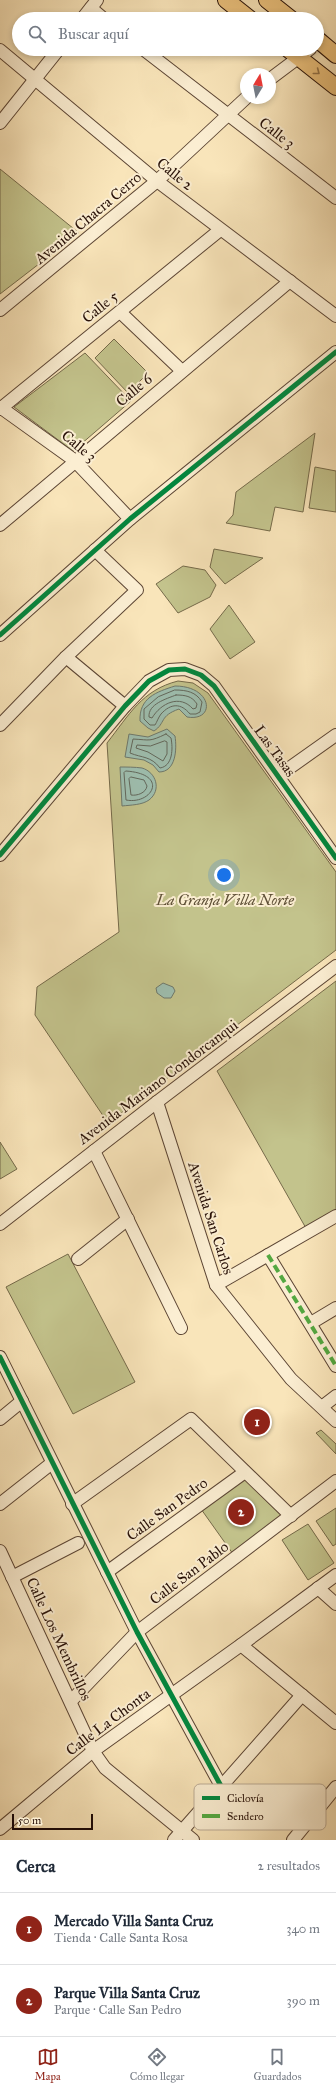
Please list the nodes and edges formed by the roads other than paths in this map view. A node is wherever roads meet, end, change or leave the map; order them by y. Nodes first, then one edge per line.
1 (226, 0) edge
2 (268, 0) edge
3 (94, 4) edge
4 (88, 12) edge
5 (241, 12) edge
6 (283, 12) edge
7 (0, 50) edge
8 (324, 52) edge
9 (336, 55) edge
10 (53, 56) edge
11 (152, 56) edge
12 (297, 56) edge
13 (314, 56) edge
14 (276, 74) edge
15 (35, 79) junction
16 (336, 87) edge
17 (240, 103) edge
18 (227, 114) junction
19 (0, 123) edge
20 (157, 181) junction
21 (336, 198) edge
22 (220, 230) junction
23 (290, 281) junction
24 (0, 310) edge
25 (120, 312) junction
26 (336, 316) edge
27 (336, 352) edge
28 (182, 371) junction
29 (0, 408) edge
30 (74, 460) junction
31 (130, 519) junction
32 (0, 525) edge
33 (95, 550) junction
34 (0, 635) edge
35 (66, 657) junction
36 (125, 706) junction
37 (0, 725) edge
38 (336, 735) edge
39 (278, 776) junction
40 (0, 855) edge
41 (336, 858) edge
42 (336, 966) edge
43 (157, 1102) junction
44 (94, 1151) junction
45 (336, 1216) edge
46 (128, 1219) junction
47 (0, 1224) edge
48 (268, 1255) junction
49 (78, 1259) dead end
50 (216, 1285) junction
51 (336, 1308) edge
52 (311, 1323) junction
53 (181, 1328) dead end
54 (0, 1357) edge
55 (336, 1366) edge
56 (336, 1396) edge
57 (22, 1401) junction
58 (322, 1406) junction
59 (0, 1418) edge
60 (336, 1420) edge
61 (52, 1463) junction
62 (246, 1472) junction
63 (336, 1481) edge
64 (0, 1504) edge
65 (72, 1504) junction
66 (291, 1516) junction
67 (78, 1543) dead end
68 (0, 1550) edge
69 (107, 1572) junction
70 (336, 1575) edge
71 (12, 1577) junction
72 (318, 1588) junction
73 (336, 1604) edge
74 (137, 1632) junction
75 (241, 1645) junction
76 (171, 1695) junction
77 (302, 1695) junction
78 (71, 1701) junction
79 (336, 1723) edge
80 (93, 1751) junction
81 (220, 1784) edge
82 (223, 1784) edge
83 (336, 1787) edge
84 (326, 1799) edge
85 (194, 1816) edge
86 (0, 1829) edge
87 (301, 1830) edge
88 (177, 1835) edge
89 (192, 1840) edge
90 (293, 1840) edge

1 - 5 main road
2 - 6 main road
3 - 4 street
7 - 15 street, Calle 2
8 - 9 main road
10 - 15 street
11 - 18 street, Calle 3
12 - 14 street
13 -> 16 main road
15 - 19 street
15 - 20 street, Calle 2
17 - 18 street, Avenida Chacra Cerro
18 - 20 street, Avenida Chacra Cerro
18 - 21 street, Calle 3
20 - 22 street, Calle 2
20 - 24 street, Avenida Chacra Cerro
22 - 23 street, Calle 2
22 - 25 street, Calle 5
23 - 26 street, Calle 2
23 - 28 street, Calle 6
25 - 28 street
25 - 29 street, Calle 5
27 - 31 street
28 - 30 street, Calle 6
29 - 30 street, Calle 3
30 - 31 street, Calle 3
30 - 32 street, Calle 6
31 - 33 street
33 - 34 street
33 - 35 street
35 - 36 street
35 - 37 street
36 - 39 street, Las Tasas
36 - 40 street
38 - 39 street
39 - 41 street, Las Tasas
42 - 43 street, Avenida Mariano Condorcanqui
43 - 44 street, Avenida Mariano Condorcanqui
43 - 50 street, Avenida San Carlos
44 - 46 street
44 - 47 street, Avenida Mariano Condorcanqui
45 - 48 street
46 - 49 street
46 - 53 street
48 - 50 street
48 - 52 street
50 - 58 street, Avenida San Carlos
51 - 52 street
52 - 55 street
54 - 57 street
56 - 58 street
57 - 59 street
57 - 61 street
58 - 60 street, Avenida San Carlos
61 - 64 street
61 - 65 street
62 - 65 street
62 - 66 street
62 - 69 street, Calle San Pedro
63 - 66 street, Calle San Pablo
65 - 69 street
66 - 74 street, Calle San Pablo
67 - 71 street
68 - 71 street, Calle Los Membrillos
69 - 74 street
70 - 72 street, Calle La Chonta
71 - 78 street, Calle Los Membrillos
72 - 73 street
72 - 75 street, Calle La Chonta
74 - 76 street
74 - 78 street, Calle San Pablo
75 - 76 street, Calle La Chonta
75 - 77 street
76 - 80 street, Calle La Chonta
76 - 81 street
77 - 79 street
77 - 82 street
78 - 80 street, Calle Los Membrillos
80 - 86 street, Calle La Chonta
80 - 88 street, Calle Los Membrillos
83 - 84 street
85 - 88 street
87 - 90 street
88 - 89 street, Calle Los Membrillos

